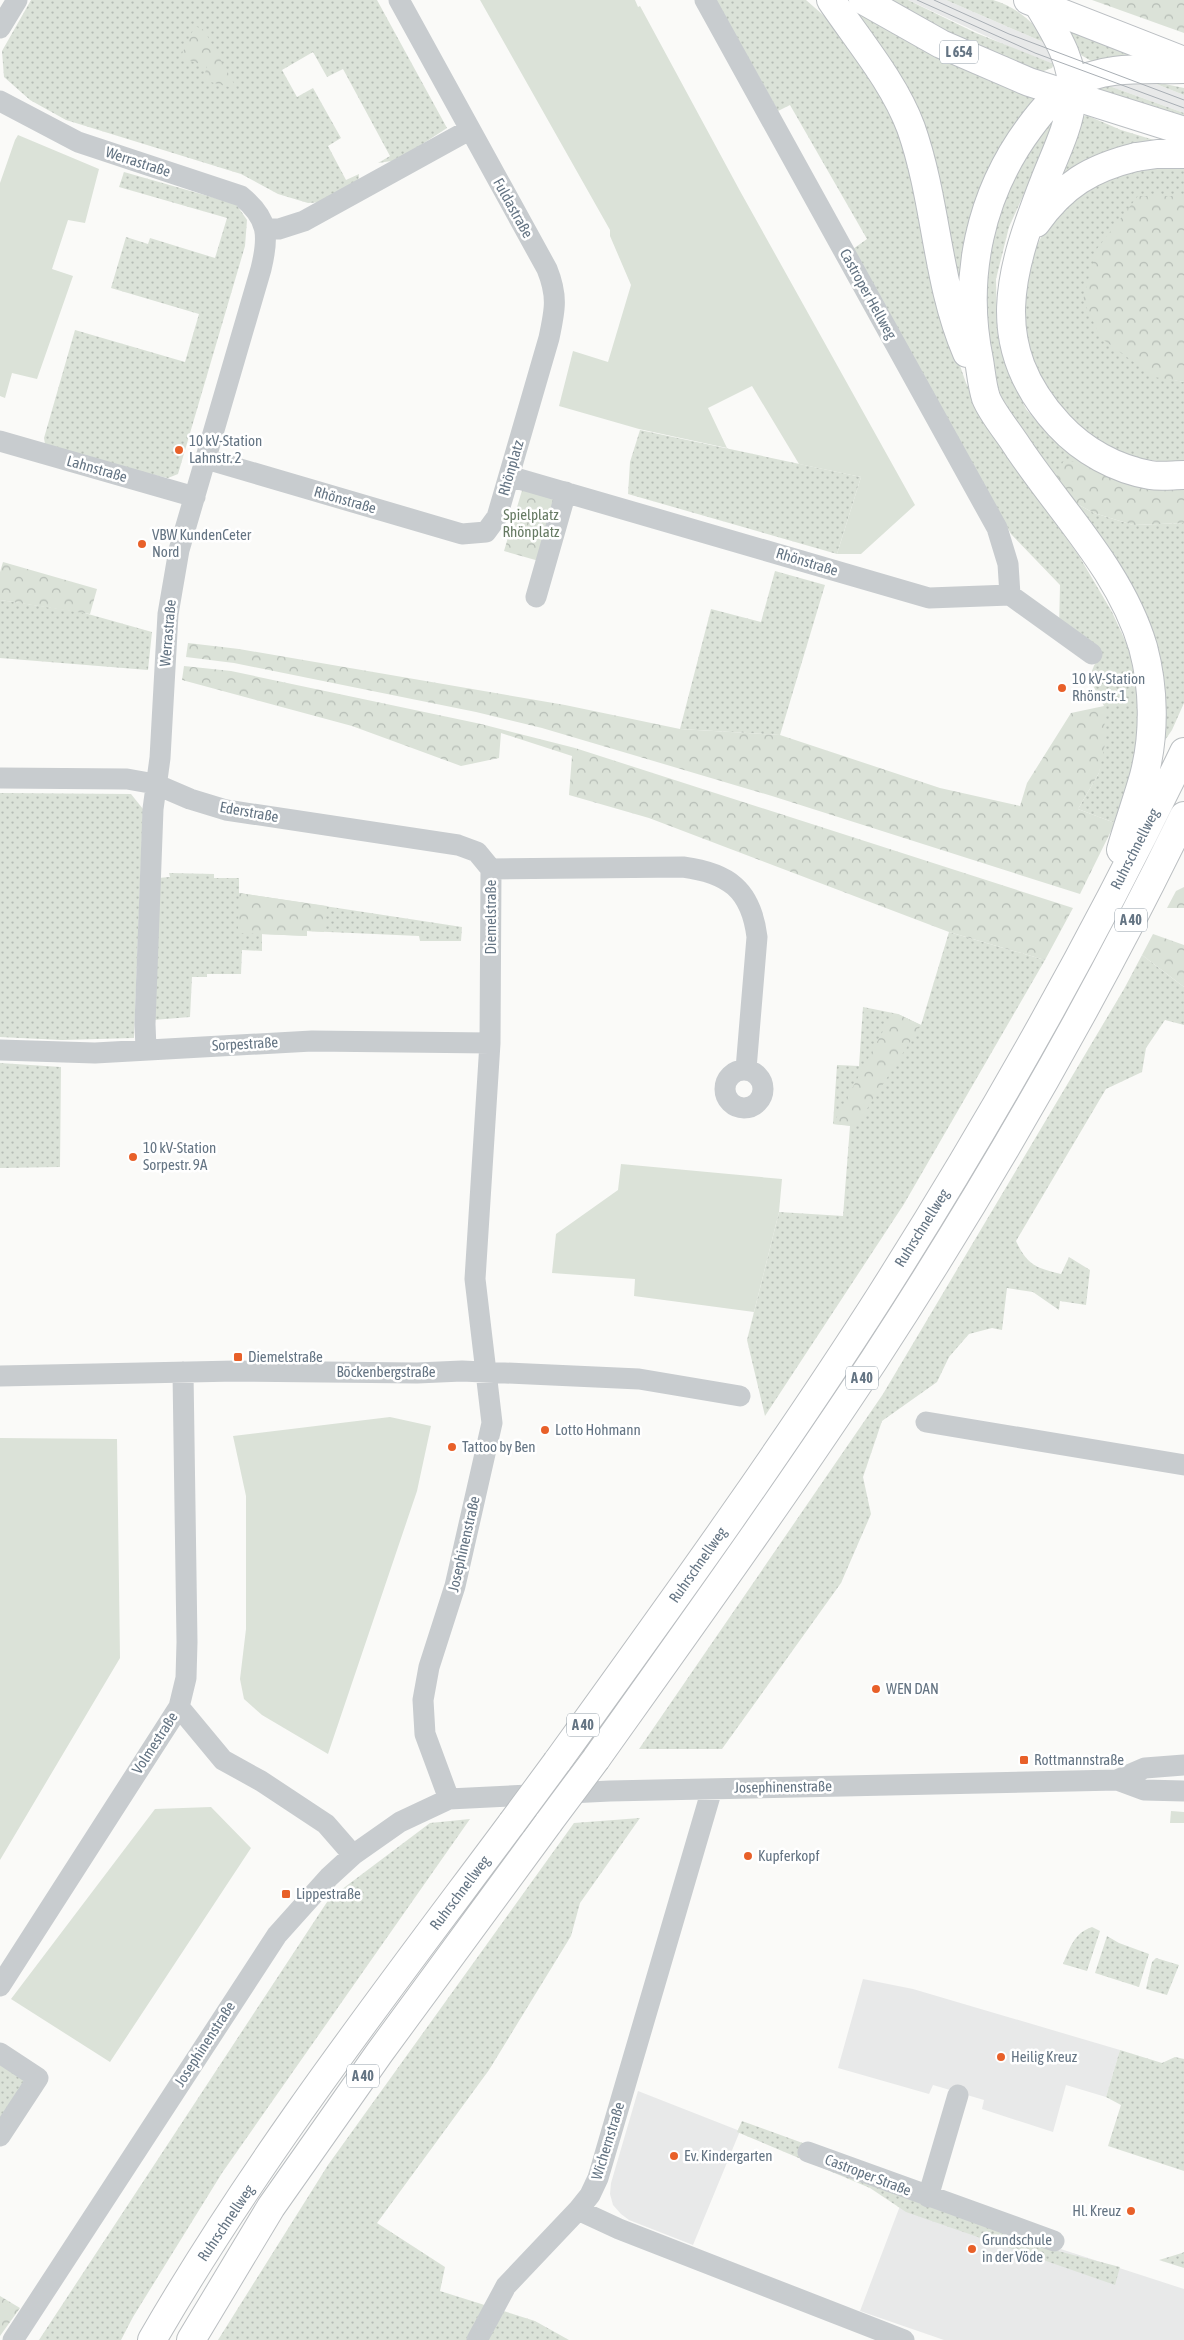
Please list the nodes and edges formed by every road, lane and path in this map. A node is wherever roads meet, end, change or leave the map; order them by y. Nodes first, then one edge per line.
1 (17, 0) edge
2 (399, 0) edge
3 (705, 0) edge
4 (830, 0) edge
5 (863, 0) edge
6 (1033, 2) edge
7 (0, 28) edge
8 (1184, 61) edge
9 (1184, 69) edge
10 (1068, 91) junction
11 (0, 101) edge
12 (469, 130) junction
13 (1184, 131) edge
14 (1184, 154) edge
15 (266, 229) junction
16 (1022, 246) junction
17 (986, 398) junction
18 (522, 430) joint
19 (0, 441) edge
20 (206, 459) junction
21 (1184, 475) edge
22 (509, 476) junction
23 (566, 492) junction
24 (195, 498) junction
25 (486, 532) joint
26 (1010, 595) junction
27 (536, 597) dead end
28 (1092, 654) dead end
29 (1184, 752) edge
30 (0, 778) edge
31 (155, 784) junction
32 (1184, 816) edge
33 (1129, 846) junction
34 (491, 869) junction
35 (490, 1043) junction
36 (146, 1049) junction
37 (0, 1050) edge
38 (746, 1069) dead end
39 (183, 1372) junction
40 (487, 1372) junction
41 (0, 1376) edge
42 (740, 1396) dead end
43 (926, 1422) dead end
44 (1184, 1465) edge
45 (179, 1707) junction
46 (1184, 1765) edge
47 (1117, 1780) junction
48 (712, 1789) junction
49 (1184, 1791) edge
50 (449, 1800) junction
51 (354, 1855) junction
52 (0, 1986) edge
53 (0, 2053) edge
54 (958, 2095) dead end
55 (0, 2136) edge
56 (808, 2152) dead end
57 (928, 2197) junction
58 (578, 2210) junction
59 (1054, 2241) dead end
60 (483, 2338) edge
61 (13, 2340) edge
62 (152, 2340) edge
63 (191, 2340) edge
64 (904, 2340) edge

1 - 7 street
2 - 12 street, Fuldastraße
3 - 26 street, Castroper Hellweg
4 - 17 main road
5 - 10 main road, L 654
6 - 8 main road
6 - 10 main road
9 - 10 main road
10 - 13 main road, L 654
10 - 16 main road
10 - 17 main road
11 - 15 street, Werrastraße
12 - 15 street
12 - 18 street, Fuldastraße
14 - 16 main road
15 - 20 street, Werrastraße
16 - 21 main road
17 - 33 main road
18 - 22 street, Rhönplatz
19 - 24 street, Lahnstraße
20 - 24 street, Werrastraße
20 - 25 street, Rhönstraße
22 - 23 street, Rhönstraße
22 - 25 street, Rhönplatz
23 - 26 street, Rhönstraße
23 - 27 street
24 - 31 street, Werrastraße
26 - 28 street
29 - 33 main road, Ruhrschnellweg / A 40
30 - 31 street, Ederstraße
31 - 34 street, Ederstraße
31 - 36 street, Werrastraße
32 - 63 main road, Ruhrschnellweg / A 40, bridge
33 - 62 main road, Ruhrschnellweg / A 40, bridge
34 - 35 street, Diemelstraße
34 - 38 street, Diemelstraße
35 - 36 street, Sorpestraße
35 - 40 street, Diemelstraße
36 - 37 street, Sorpestraße
39 - 40 street, Böckenbergstraße
39 - 41 street, Böckenbergstraße
39 - 45 street, Volmestraße
40 - 42 street, Böckenbergstraße
40 - 50 street, Josephinenstraße
43 - 44 street
45 - 51 street
45 - 52 street, Volmestraße
46 - 47 street, Josephinenstraße
47 - 48 street, Josephinenstraße
47 - 49 street, Josephinenstraße
48 - 50 street, Josephinenstraße
48 - 58 street, Wichernstraße
50 - 51 street, Josephinenstraße
51 - 61 street, Josephinenstraße
53 - 55 street
54 - 57 street, Castroper Straße
56 - 57 street, Castroper Straße
57 - 59 street, Castroper Straße
58 - 60 street, Wichernstraße
58 - 64 street

